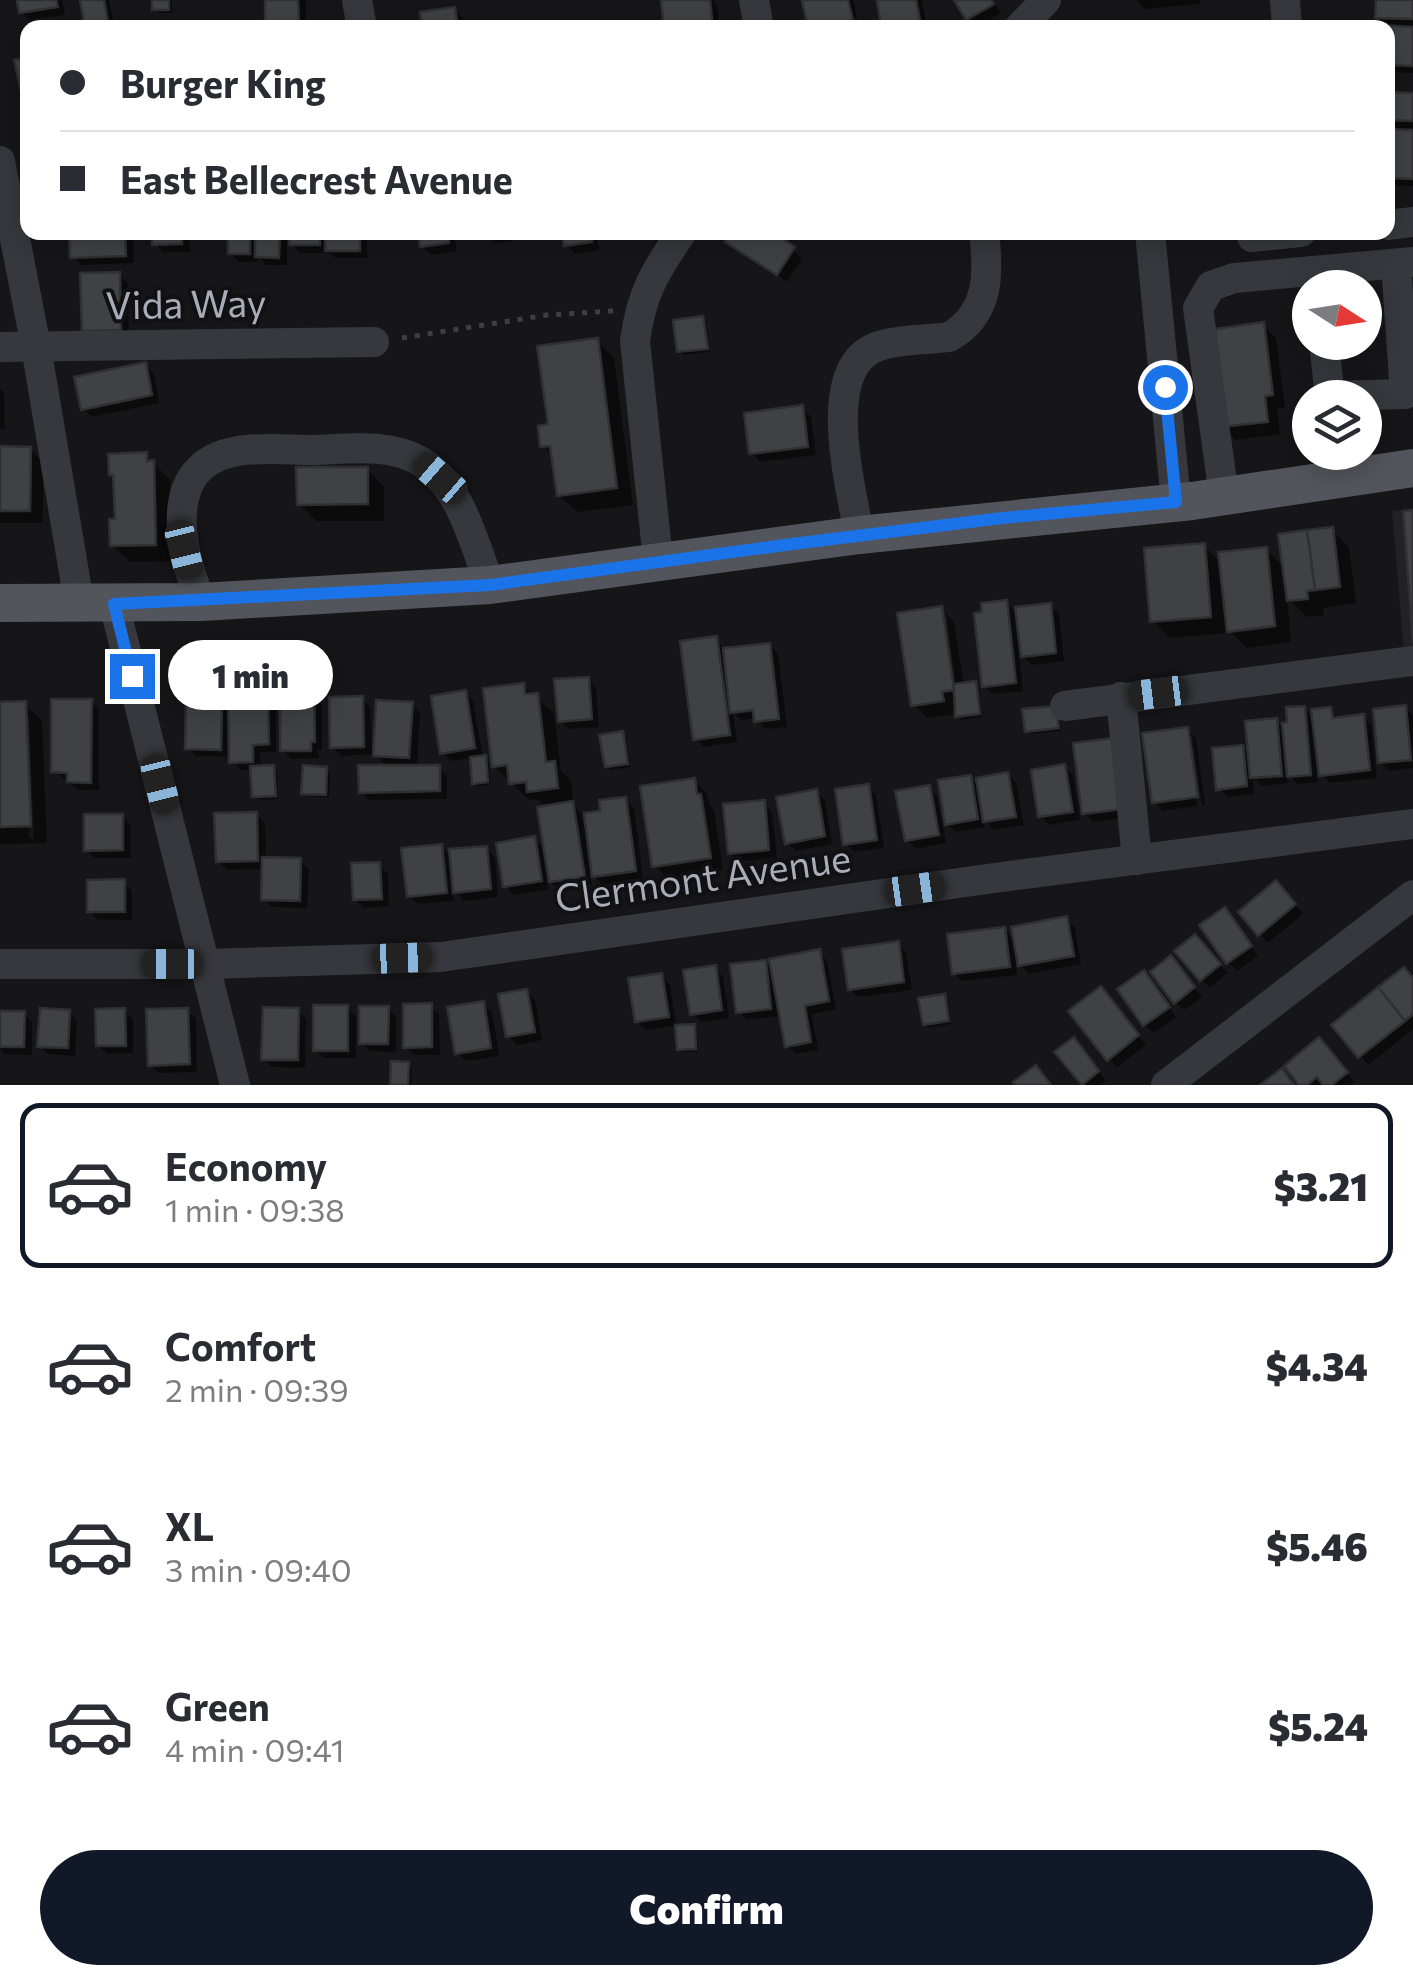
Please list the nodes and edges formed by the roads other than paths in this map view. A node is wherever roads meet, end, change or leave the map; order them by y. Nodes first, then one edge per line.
1 (1046, 0) edge
2 (1027, 20) edge
3 (0, 159) edge
4 (676, 240) edge
5 (984, 240) edge
6 (1151, 240) edge
7 (1404, 263) edge
8 (1368, 270) edge
9 (1292, 279) edge
10 (374, 342) road end
11 (0, 347) edge
12 (36, 347) junction
13 (1382, 395) edge
14 (1382, 467) edge
15 (1413, 468) edge
16 (1322, 470) edge
17 (1224, 496) junction
18 (1176, 502) junction
19 (859, 536) junction
20 (658, 560) junction
21 (490, 585) junction
22 (201, 602) junction
23 (0, 603) edge
24 (97, 603) junction
25 (1413, 661) edge
26 (1121, 697) junction
27 (1064, 706) dead end
28 (1413, 824) edge
29 (1138, 860) junction
30 (1413, 895) edge
31 (0, 964) edge
32 (207, 964) junction
33 (235, 1085) edge
34 (1166, 1085) edge

1 - 2 street
3 - 12 street
4 - 20 street
5 - 19 street
6 - 18 street
7 - 8 street
7 - 13 street
9 - 17 street
10 - 12 street, Vida Way
11 - 12 street, Vida Way
12 - 24 street
14 - 15 main road
16 - 17 main road
17 - 18 main road
18 - 19 main road
19 - 20 main road
20 - 21 main road
21 - 22 main road
21 - 22 street
22 - 24 main road
23 - 24 main road
24 - 32 street
25 - 26 street
26 - 27 street
26 - 29 street
28 - 29 street, Clermont Avenue
29 - 32 street, Clermont Avenue
30 - 34 street
31 - 32 street, Clermont Avenue
32 - 33 street

